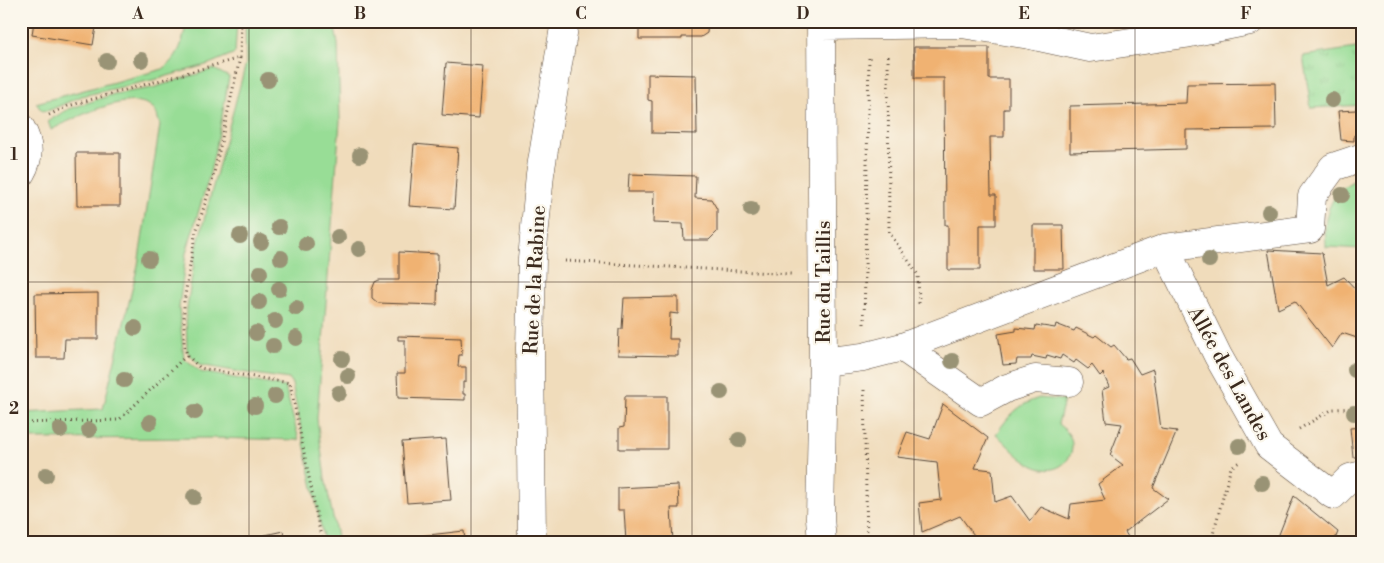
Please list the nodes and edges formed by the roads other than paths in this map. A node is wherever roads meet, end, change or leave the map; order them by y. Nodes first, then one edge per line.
1 (565, 21) edge
2 (1250, 21) edge
3 (821, 23) edge
4 (33, 123) edge
5 (1363, 157) edge
6 (21, 173) edge
7 (1165, 248) junction
8 (902, 347) junction
9 (823, 362) junction
10 (1069, 382) dead end
11 (1363, 475) edge
12 (532, 542) edge
13 (822, 542) edge

1 - 12 street, Rue de la Rabine
2 - 3 street
3 - 9 street, Rue du Taillis
4 - 6 street
5 - 7 street
7 - 8 street
7 - 11 street, Allée des Landes
8 - 9 street
8 - 10 street
9 - 13 street, Rue du Taillis

